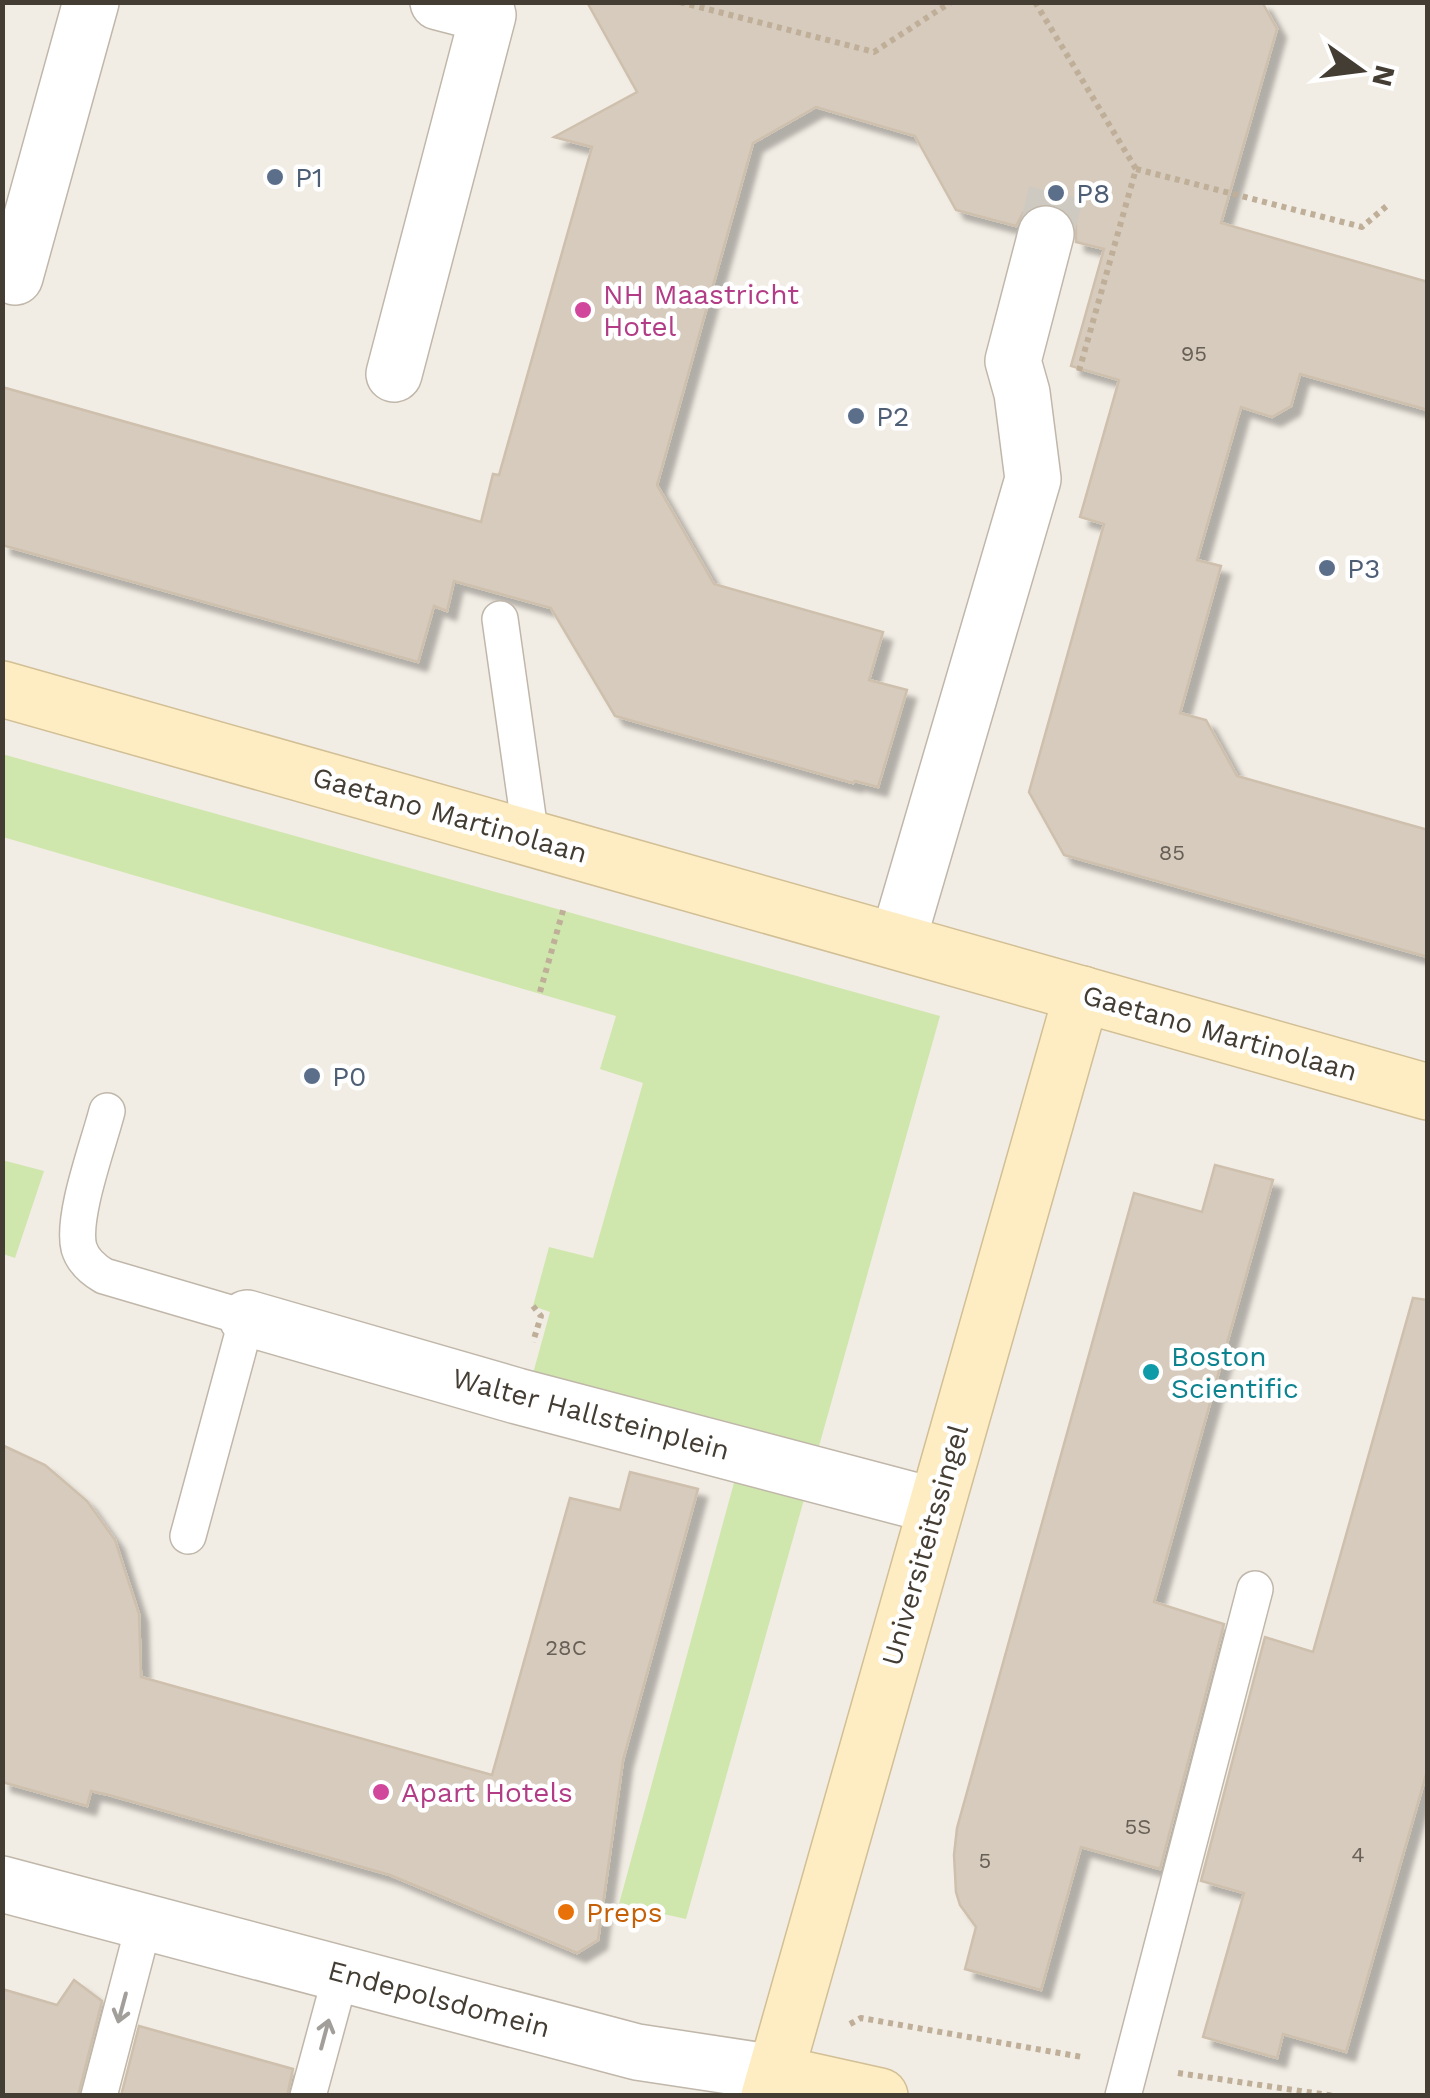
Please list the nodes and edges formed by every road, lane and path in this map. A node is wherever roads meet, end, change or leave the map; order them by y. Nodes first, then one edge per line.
1 (92, 2) edge
2 (680, 2) edge
3 (951, 2) edge
4 (1035, 2) edge
5 (480, 7) edge
6 (1136, 169) junction
7 (1389, 204) dead end
8 (1046, 234) tunnel mouth
9 (15, 277) dead end
10 (1078, 373) dead end
11 (394, 374) dead end
12 (500, 619) dead end
13 (2, 688) edge
14 (531, 838) junction
15 (567, 896) dead end
16 (898, 940) junction
17 (540, 992) dead end
18 (1082, 994) junction
19 (1428, 1092) edge
20 (107, 1110) dead end
21 (246, 1318) junction
22 (936, 1506) junction
23 (188, 1536) dead end
24 (1255, 1590) dead end
25 (2, 1884) edge
26 (145, 1920) junction
27 (338, 1972) junction
28 (1127, 2081) edge
29 (773, 2084) edge
30 (100, 2096) edge
31 (308, 2096) edge
32 (880, 2096) edge
33 (1336, 2096) edge

1 - 9 street
2 - 3 path
4 - 6 path
5 - 11 street
6 - 7 path
6 - 10 path
8 - 16 street
12 - 14 lane
13 - 14 street, Gaetano Martinolaan
14 - 16 street, Gaetano Martinolaan
15 - 17 path
16 - 18 street, Gaetano Martinolaan
18 - 19 street, Gaetano Martinolaan
18 - 22 street, Universiteitssingel
20 - 21 lane
21 - 22 street, Walter Hallsteinplein
21 - 23 lane
22 - 29 street, Universiteitssingel
24 - 28 lane
25 - 26 street, Endepolsdomein
26 - 27 street, Endepolsdomein
26 -> 30 lane
27 - 29 street, Endepolsdomein
31 -> 27 lane
28 - 29 path
28 - 33 path
29 - 32 street, Endepolsdomein

